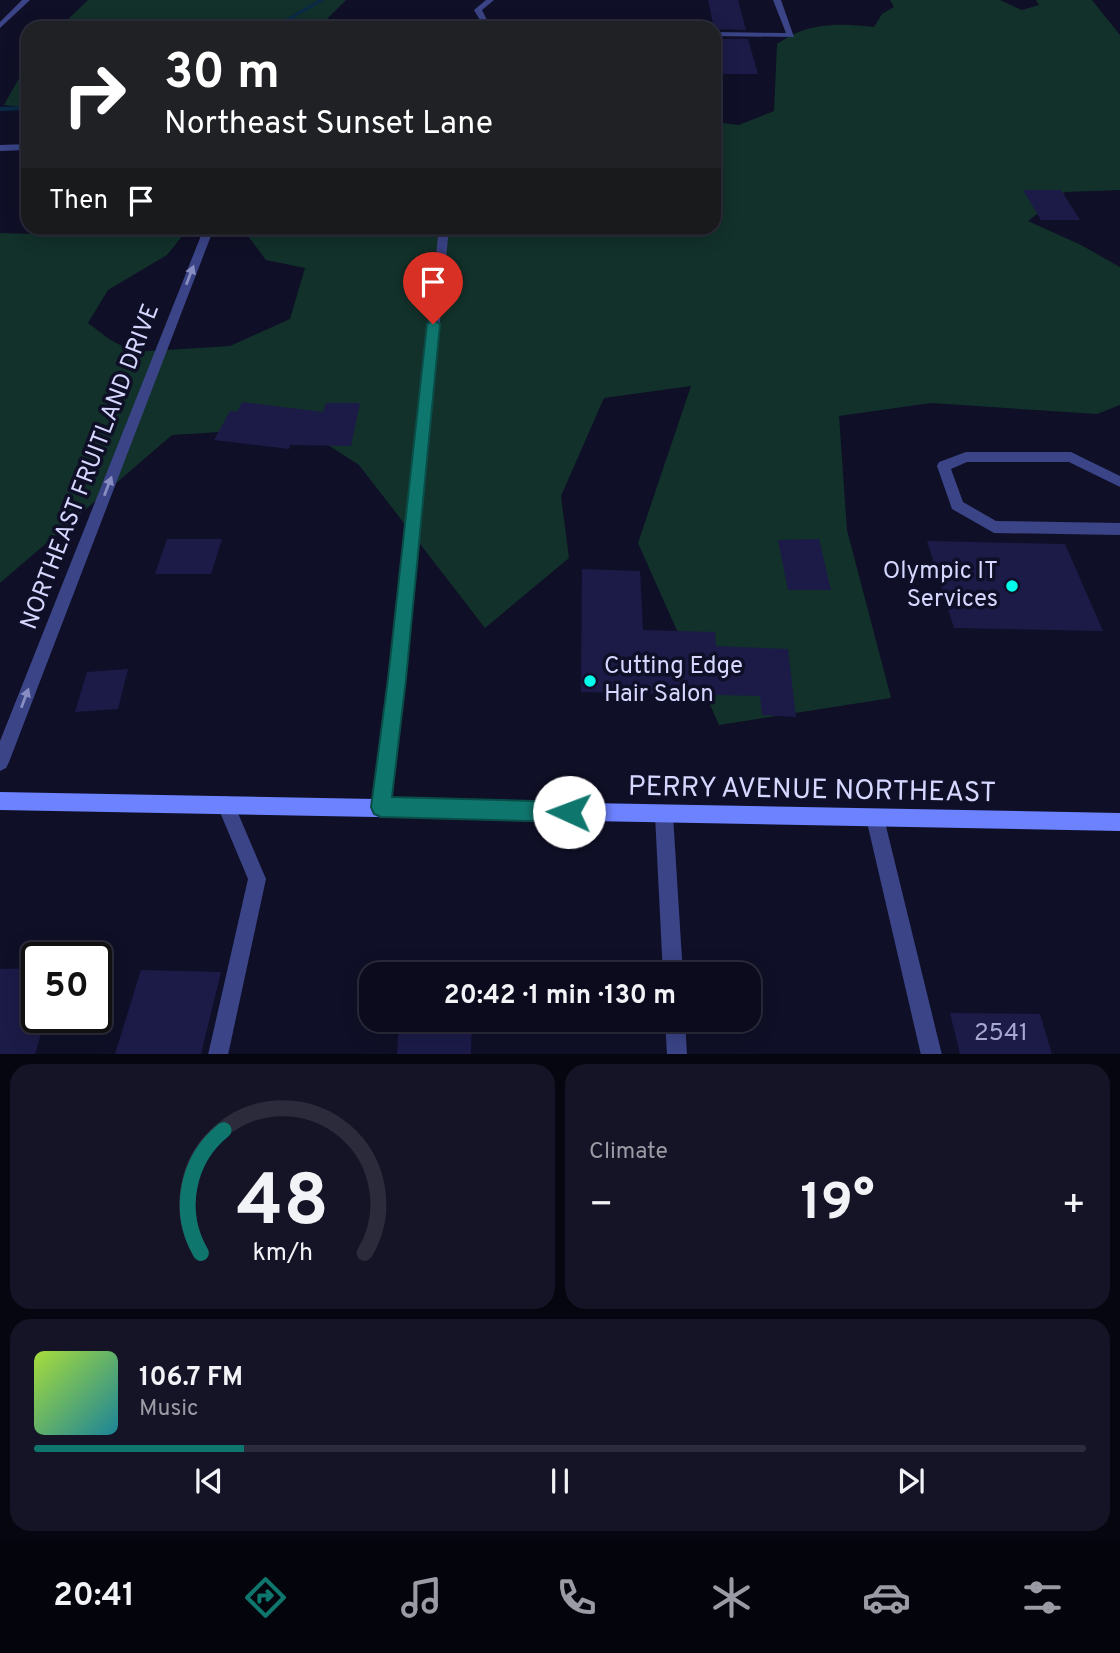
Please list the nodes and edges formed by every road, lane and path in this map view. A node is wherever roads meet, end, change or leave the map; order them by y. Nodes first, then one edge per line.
1 (26, 0) edge
2 (490, 0) edge
3 (778, 0) edge
4 (484, 21) edge
5 (0, 26) edge
6 (721, 34) edge
7 (21, 147) edge
8 (0, 148) edge
9 (206, 235) edge
10 (443, 235) edge
11 (1120, 482) edge
12 (1120, 529) edge
13 (0, 762) edge
14 (0, 801) edge
15 (226, 805) junction
16 (381, 807) junction
17 (664, 815) junction
18 (875, 818) junction
19 (1120, 822) edge
20 (672, 962) edge
21 (676, 1032) edge
22 (218, 1054) edge
23 (677, 1054) edge
24 (932, 1054) edge

1 - 5 street
2 - 4 street
3 - 6 street
7 - 8 street
13 -> 9 street, NORTHEAST FRUITLAND DRIVE
10 - 16 street
11 - 12 street
14 - 15 main road, PERRY AVENUE NORTHEAST
15 - 16 main road, PERRY AVENUE NORTHEAST
15 - 22 street
16 - 17 main road, PERRY AVENUE NORTHEAST
17 - 18 main road, PERRY AVENUE NORTHEAST
17 - 20 street
18 - 19 main road, PERRY AVENUE NORTHEAST
18 - 24 street
21 - 23 street

